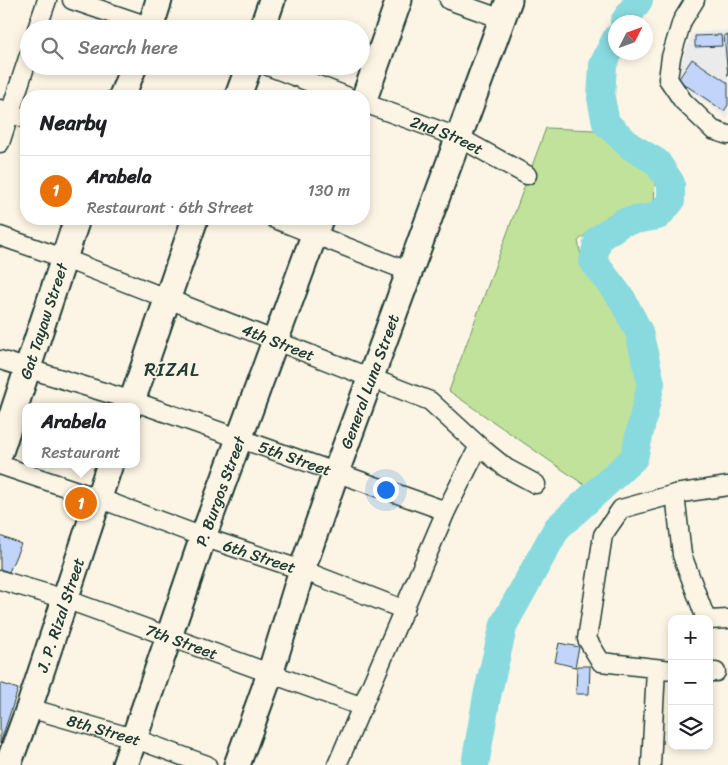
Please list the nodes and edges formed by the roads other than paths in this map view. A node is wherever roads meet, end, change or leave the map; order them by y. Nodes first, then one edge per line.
1 (47, 0) edge
2 (72, 0) edge
3 (160, 0) edge
4 (272, 0) edge
5 (399, 0) edge
6 (449, 0) edge
7 (695, 0) edge
8 (506, 10) edge
9 (40, 20) edge
10 (130, 20) edge
11 (155, 20) edge
12 (265, 20) edge
13 (20, 75) edge
14 (130, 75) edge
15 (246, 75) edge
16 (291, 75) edge
17 (124, 90) edge
18 (240, 90) edge
19 (330, 90) edge
20 (367, 90) edge
21 (370, 105) edge
22 (5, 110) edge
23 (20, 116) edge
24 (728, 136) edge
25 (460, 138) junction
26 (0, 143) edge
27 (527, 175) dead end
28 (75, 225) edge
29 (194, 225) edge
30 (317, 227) edge
31 (0, 236) edge
32 (63, 258) junction
33 (410, 272) junction
34 (168, 300) junction
35 (276, 340) junction
36 (0, 360) edge
37 (27, 369) junction
38 (370, 377) junction
39 (129, 403) edge
40 (132, 403) edge
41 (140, 407) edge
42 (240, 439) junction
43 (479, 446) junction
44 (0, 452) edge
45 (0, 465) edge
46 (109, 468) edge
47 (336, 472) junction
48 (536, 484) dead end
49 (728, 486) edge
50 (675, 494) junction
51 (98, 498) junction
52 (446, 511) junction
53 (203, 538) junction
54 (302, 570) junction
55 (0, 580) edge
56 (66, 600) junction
57 (405, 610) junction
58 (706, 615) edge
59 (713, 619) edge
60 (728, 619) edge
61 (168, 637) junction
62 (664, 669) edge
63 (270, 674) junction
64 (363, 707) junction
65 (29, 708) junction
66 (133, 738) junction
67 (8, 765) edge
68 (124, 765) edge
69 (206, 765) edge
70 (237, 765) edge
71 (337, 765) edge
72 (651, 765) edge

1 - 9 street
2 - 10 street
3 - 11 street
4 - 12 street
5 - 20 street
6 - 8 street
7 - 24 street
8 - 25 street, General Luna Street
13 - 22 street
14 - 17 street
15 - 18 street
16 - 19 street
21 - 25 street, 2nd Street
22 - 23 street
22 - 26 street
25 - 27 street, 2nd Street
25 - 33 street, General Luna Street
28 - 32 street, Gat Tayaw Street
29 - 34 street
30 - 33 street
30 - 35 street, P. Burgos Street
31 - 32 street, 4th Street
32 - 34 street, 4th Street
32 - 37 street, Gat Tayaw Street
33 - 38 street, General Luna Street
34 - 35 street, 4th Street
34 - 40 street
35 - 38 street, 4th Street
35 - 42 street, P. Burgos Street
36 - 37 street, 5th Street
37 - 39 street, 5th Street
37 - 44 street, Gat Tayaw Street
38 - 43 street, 4th Street
38 - 47 street, General Luna Street
41 - 42 street, 5th Street
42 - 47 street, 5th Street
42 - 53 street, P. Burgos Street
43 - 48 street, 4th Street
43 - 52 street
45 - 51 street, 6th Street
46 - 51 street, J. P. Rizal Street
47 - 52 street, 5th Street
47 - 54 street, General Luna Street
49 - 50 street
50 - 58 street
50 - 62 street
51 - 53 street, 6th Street
51 - 56 street, J. P. Rizal Street
52 - 57 street
53 - 54 street, 6th Street
53 - 61 street, P. Burgos Street
54 - 57 street, 6th Street
54 - 63 street, General Luna Street
55 - 56 street, 7th Street
56 - 61 street, 7th Street
56 - 65 street, J. P. Rizal Street
57 - 64 street
59 - 60 street
61 - 63 street, 7th Street
61 - 66 street, P. Burgos Street
62 - 72 street
63 - 64 street, 7th Street
63 - 70 street, General Luna Street
64 - 71 street
65 - 66 street, 8th Street
65 - 67 street, J. P. Rizal Street
66 - 68 street, P. Burgos Street
66 - 69 street, 8th Street

